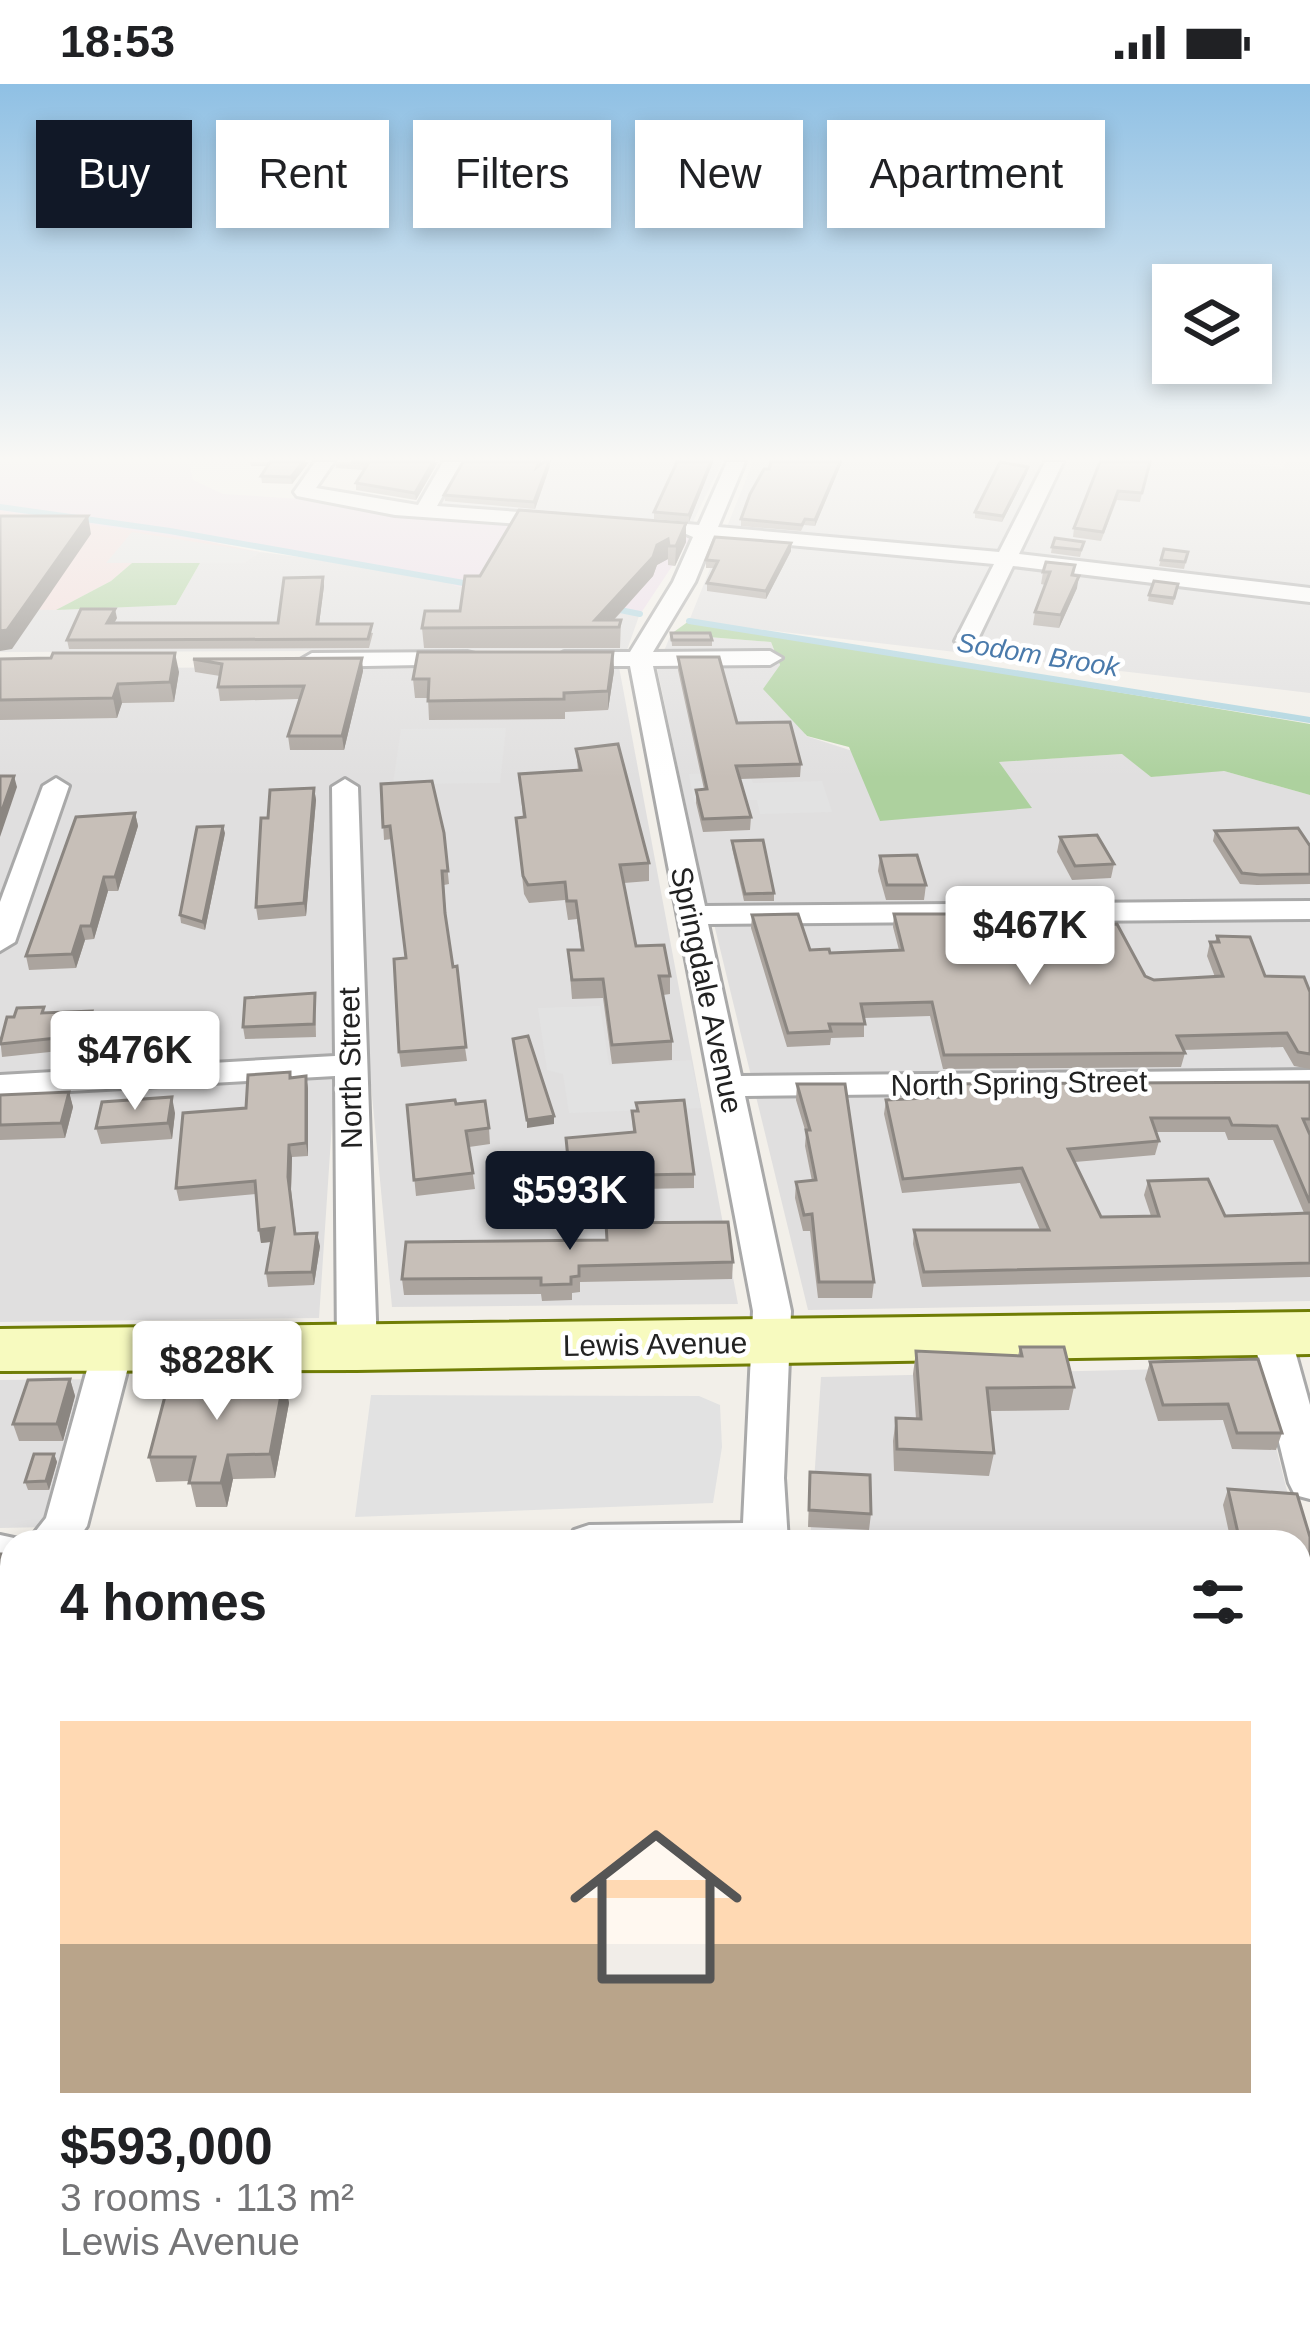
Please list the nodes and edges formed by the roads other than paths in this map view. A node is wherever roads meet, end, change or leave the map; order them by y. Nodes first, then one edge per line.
1 (690, 567) edge
2 (1005, 567) edge
3 (1077, 567) edge
4 (1310, 595) edge
5 (966, 641) dead end
6 (770, 658) dead end
7 (498, 659) edge
8 (545, 659) edge
9 (640, 659) junction
10 (284, 660) edge
11 (56, 786) dead end
12 (345, 787) dead end
13 (1310, 910) edge
14 (691, 915) junction
15 (0, 942) edge
16 (350, 1065) junction
17 (1310, 1080) edge
18 (0, 1084) edge
19 (728, 1086) junction
20 (1291, 1333) edge
21 (773, 1343) junction
22 (113, 1348) junction
23 (357, 1349) junction
24 (0, 1350) edge
25 (1310, 1483) edge
26 (61, 1530) edge
27 (765, 1530) edge

1 - 9 street
2 - 5 street
3 - 4 street
6 - 9 street
7 - 10 street
8 - 9 street
9 - 14 street, Springdale Avenue
11 - 15 street
12 - 16 street, North Street
13 - 14 street
14 - 19 street, Springdale Avenue
16 - 18 street
16 - 23 street, North Street
17 - 19 street, North Spring Street
19 - 21 street, Springdale Avenue
20 - 21 main road, Lewis Avenue
20 - 25 street
21 - 23 main road, Lewis Avenue
21 - 27 street, Springdale Avenue
22 - 23 main road, Lewis Avenue
22 - 24 main road, Lewis Avenue
22 - 26 street

